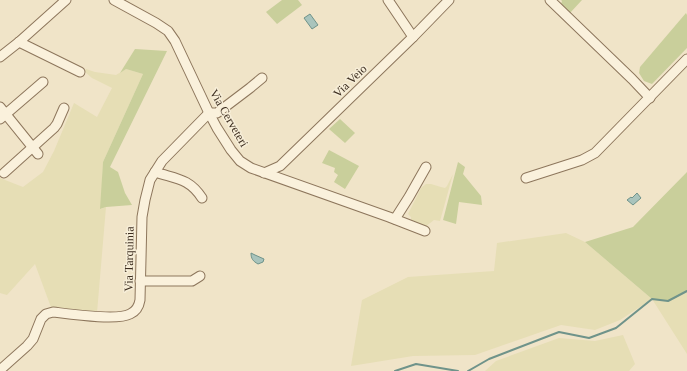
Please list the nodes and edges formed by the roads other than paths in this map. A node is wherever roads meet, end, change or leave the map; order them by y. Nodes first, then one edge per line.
1 (66, 0) edge
2 (114, 0) edge
3 (388, 0) edge
4 (448, 0) edge
5 (550, 0) edge
6 (413, 37) junction
7 (19, 42) junction
8 (0, 58) edge
9 (687, 60) edge
10 (80, 72) dead end
11 (262, 78) dead end
12 (43, 82) dead end
13 (650, 98) junction
14 (0, 107) edge
15 (64, 108) dead end
16 (209, 113) junction
17 (3, 117) edge
18 (36, 151) junction
19 (426, 167) dead end
20 (155, 172) junction
21 (4, 173) dead end
22 (264, 173) junction
23 (526, 178) dead end
24 (202, 198) dead end
25 (395, 219) junction
26 (425, 231) dead end
27 (200, 276) dead end
28 (140, 281) junction
29 (0, 370) edge

1 - 7 street
2 - 16 street, Via Cerveteri
3 - 6 street
4 - 6 street, Via Veio
5 - 13 street
6 - 22 street, Via Veio
7 - 8 street
7 - 10 street
9 - 13 street
11 - 16 street
12 - 17 street
13 - 23 street
14 - 17 street
15 - 18 street
16 - 20 street, Via Tarquinia
16 - 22 street, Via Cerveteri
17 - 18 street
18 - 21 street
19 - 25 street
20 - 24 street
20 - 28 street, Via Tarquinia
22 - 25 street, Via Cerveteri
25 - 26 street, Via Cerveteri
27 - 28 street
28 - 29 street, Via Tarquinia

